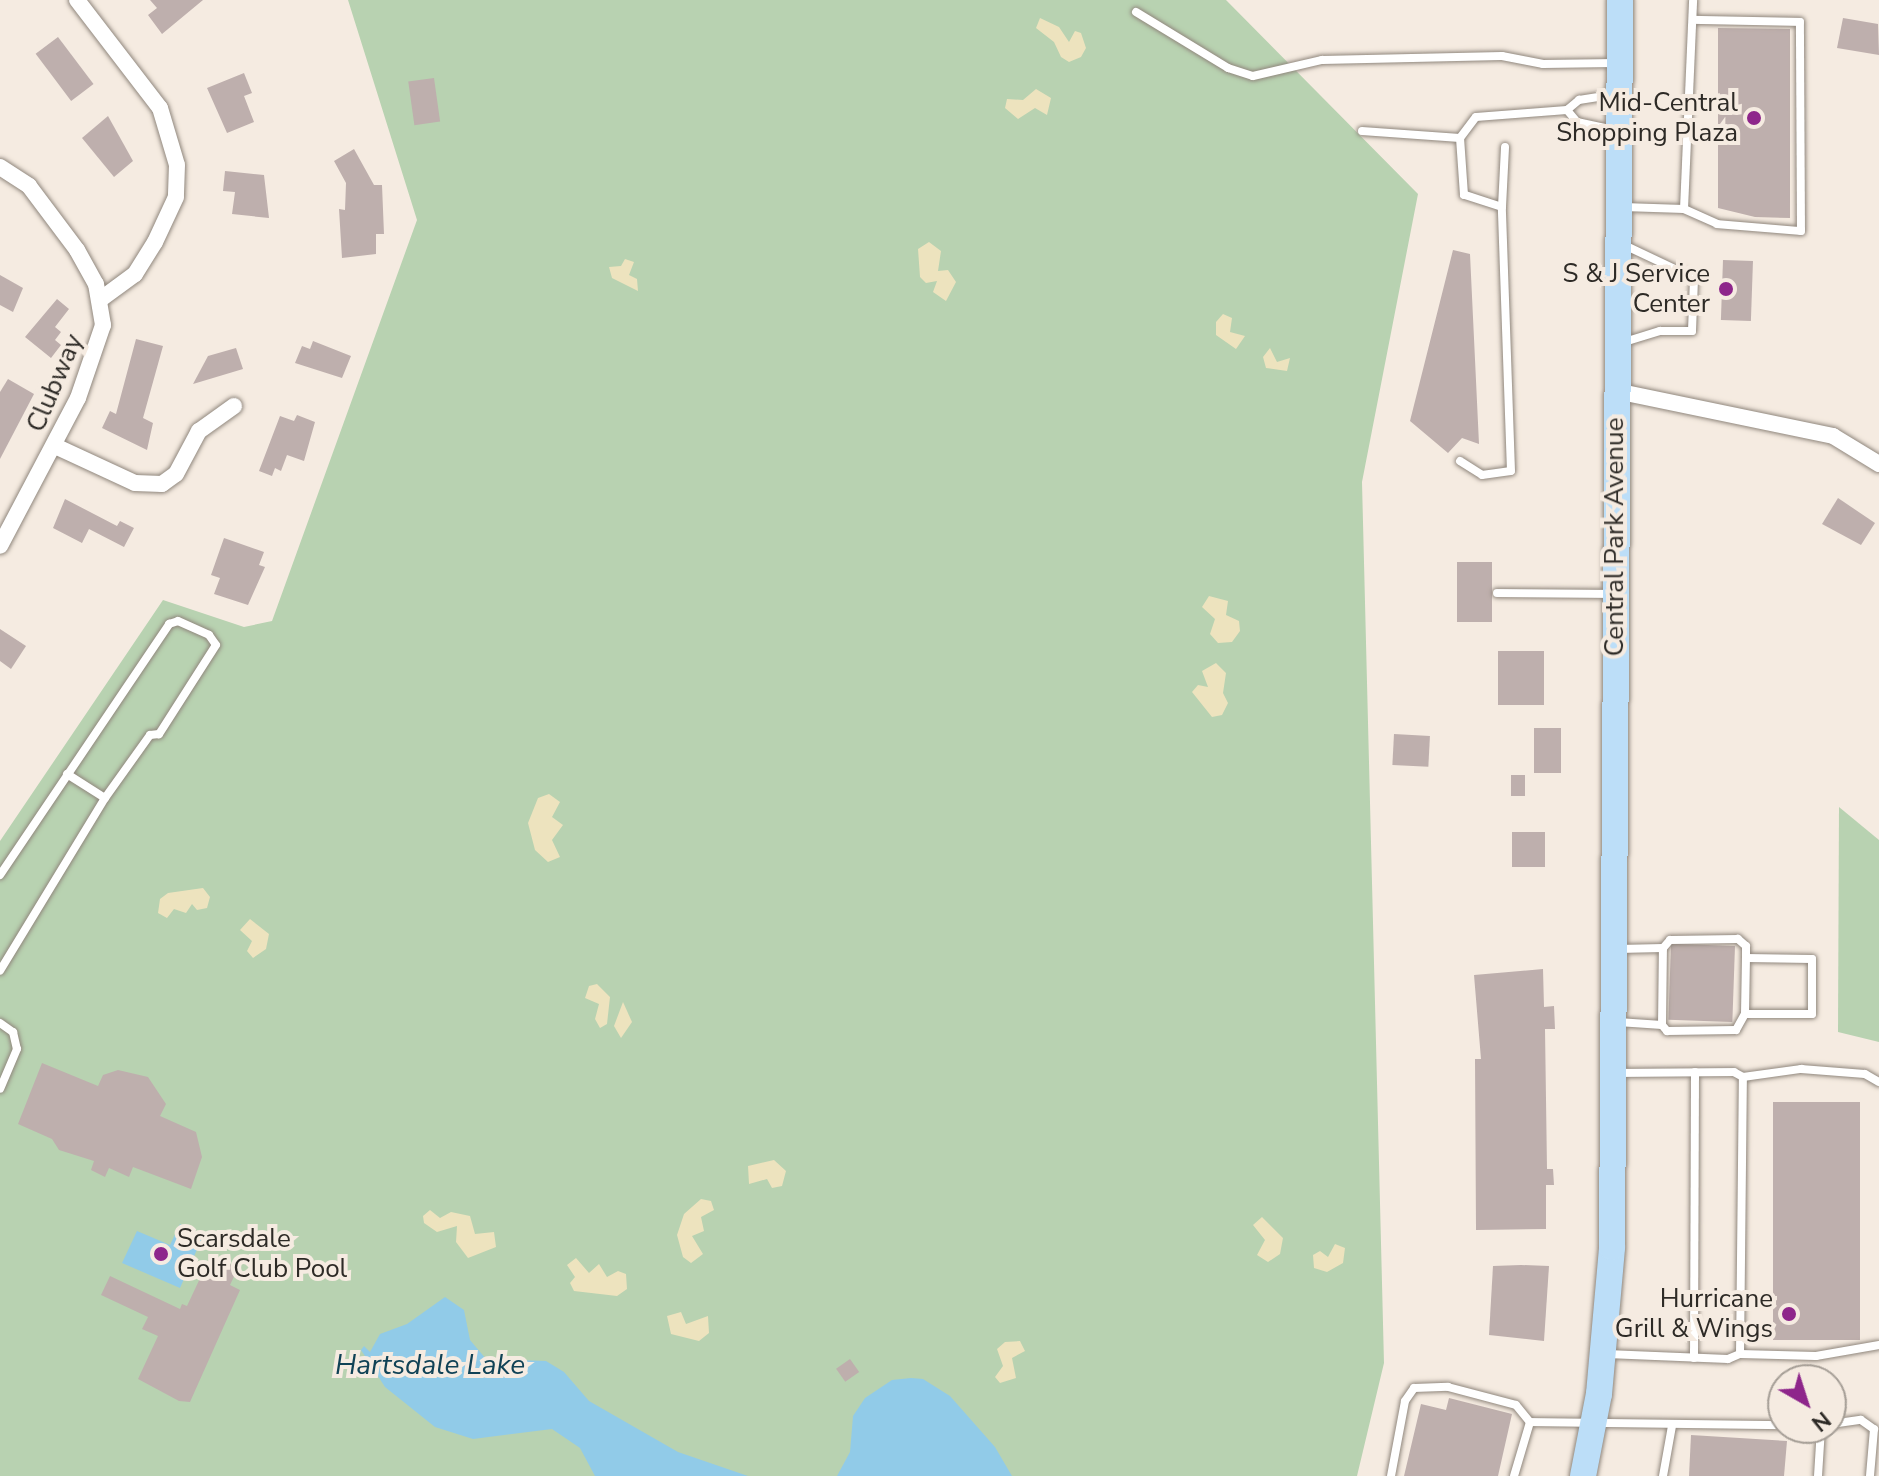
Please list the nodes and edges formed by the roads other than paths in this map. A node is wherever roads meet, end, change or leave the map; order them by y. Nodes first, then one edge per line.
1 (77, 0) edge
2 (1620, 0) edge
3 (1693, 0) edge
4 (1136, 12) dead end
5 (1693, 20) junction
6 (1619, 63) junction
7 (1619, 94) junction
8 (1567, 110) junction
9 (1618, 130) junction
10 (1362, 131) dead end
11 (1460, 138) junction
12 (1505, 147) dead end
13 (0, 167) edge
14 (1618, 206) junction
15 (1502, 207) junction
16 (1684, 209) junction
17 (1618, 242) junction
18 (101, 299) junction
19 (1617, 344) junction
20 (1616, 391) junction
21 (234, 406) dead end
22 (55, 446) junction
23 (1460, 461) dead end
24 (1879, 464) edge
25 (0, 546) edge
26 (1497, 593) dead end
27 (1615, 594) junction
28 (67, 774) junction
29 (105, 798) junction
30 (0, 875) edge
31 (1663, 948) junction
32 (1614, 949) junction
33 (1746, 958) junction
34 (0, 971) edge
35 (1745, 1014) junction
36 (1617, 1022) junction
37 (0, 1023) edge
38 (1662, 1025) junction
39 (1695, 1072) junction
40 (1613, 1073) junction
41 (1743, 1077) junction
42 (1879, 1082) edge
43 (0, 1089) edge
44 (1879, 1345) edge
45 (1604, 1354) junction
46 (1740, 1354) junction
47 (1694, 1358) junction
48 (1530, 1422) junction
49 (1847, 1422) edge
50 (1767, 1425) edge
51 (1593, 1426) junction
52 (1672, 1426) junction
53 (1820, 1444) edge
54 (1391, 1476) edge
55 (1514, 1476) edge
56 (1583, 1476) edge
57 (1663, 1476) edge
58 (1818, 1476) edge
59 (1870, 1476) edge

1 - 18 street
2 - 6 main road, Central Park Avenue
3 - 5 lane
4 - 6 lane
5 - 16 lane
5 - 16 lane
6 - 7 main road, Central Park Avenue
7 - 8 lane
7 - 9 main road, Central Park Avenue
8 - 9 lane
8 - 11 lane
9 - 14 main road, Central Park Avenue
10 - 11 lane
11 - 15 lane
12 - 15 lane
13 - 18 street, Clubway
14 - 16 lane
14 - 17 main road, Central Park Avenue
15 - 23 lane
17 - 19 main road, Central Park Avenue
17 - 19 lane
18 - 22 street, Clubway
19 - 20 main road, Central Park Avenue
20 - 24 street
20 - 27 main road, Central Park Avenue
21 - 22 street
22 - 25 street, Clubway
26 - 27 lane
27 - 32 main road, Central Park Avenue
28 - 29 lane
28 - 29 lane
28 - 30 lane
29 - 34 lane
31 - 32 lane
31 - 33 lane
31 - 38 lane
32 - 36 main road, Central Park Avenue
33 - 35 lane
33 - 35 lane
35 - 38 lane
36 - 38 lane
36 - 40 main road, Central Park Avenue
37 - 43 lane
39 - 40 lane
39 - 41 lane
39 - 47 lane
40 - 45 main road, Central Park Avenue
41 - 42 lane
41 - 46 lane
44 - 46 lane
45 - 47 lane
45 - 51 main road, Central Park Avenue
46 - 47 lane
48 - 51 lane
48 - 54 lane
48 - 55 lane
49 - 59 lane
50 - 52 lane
51 - 52 lane
51 - 56 main road, Central Park Avenue
52 - 57 lane
53 - 58 lane

